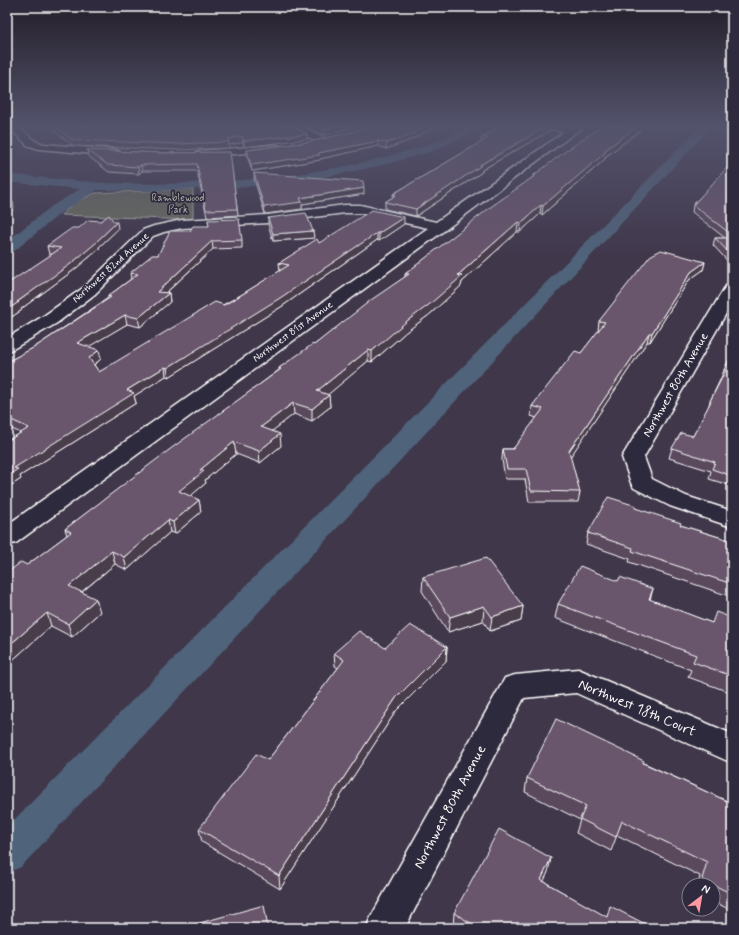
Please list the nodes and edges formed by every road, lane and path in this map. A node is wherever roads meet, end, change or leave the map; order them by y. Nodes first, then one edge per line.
1 (519, 170) edge
2 (440, 227) junction
3 (732, 289) edge
4 (7, 345) edge
5 (732, 519) edge
6 (7, 537) edge
7 (515, 687) joint
8 (732, 749) edge
9 (385, 928) edge

1 - 2 street, Northwest 81st Avenue
2 - 4 street, Northwest 82nd Avenue
2 - 6 street, Northwest 81st Avenue
3 - 5 street, Northwest 80th Avenue
7 - 8 street, Northwest 18th Court
7 - 9 street, Northwest 80th Avenue

